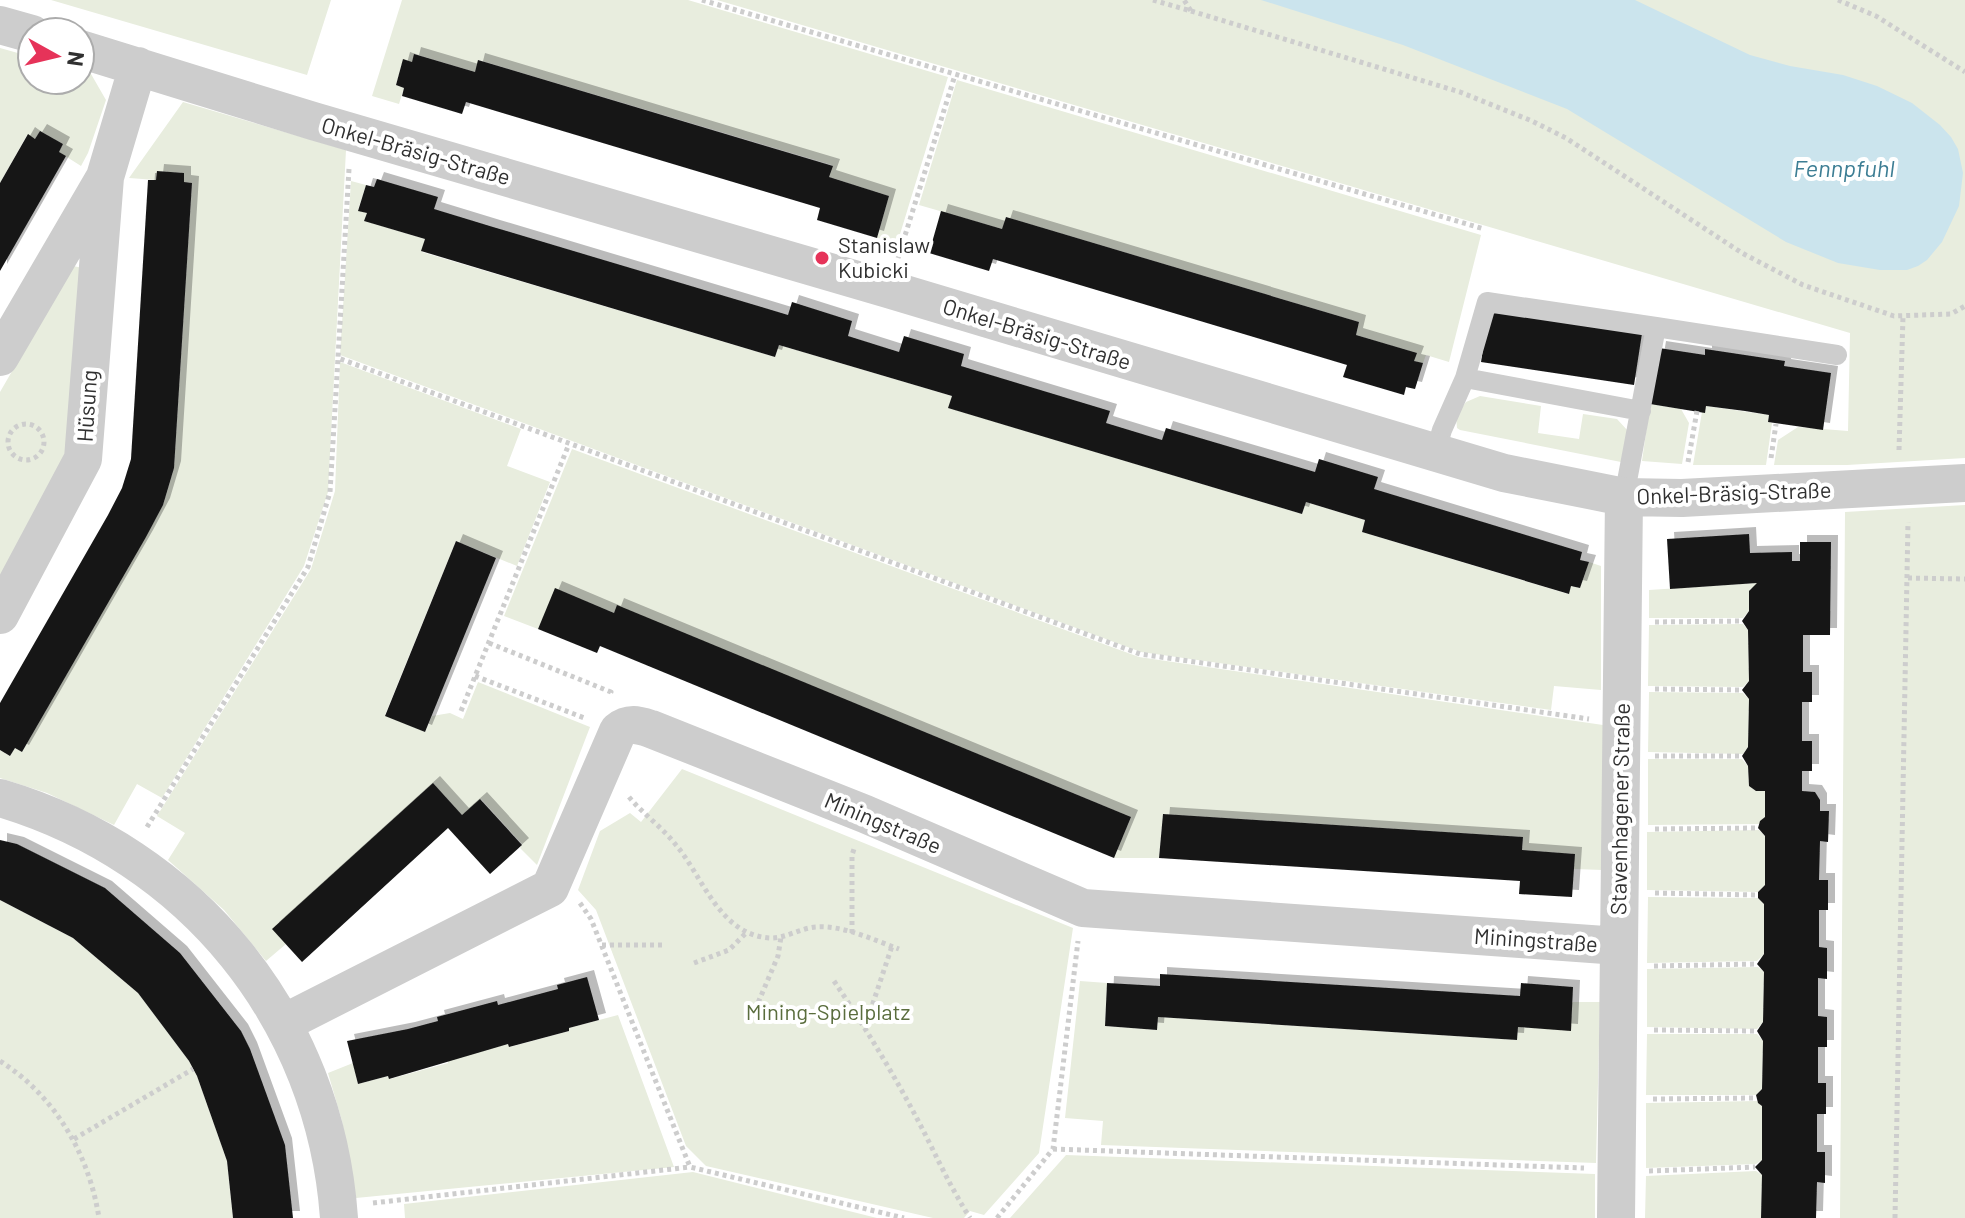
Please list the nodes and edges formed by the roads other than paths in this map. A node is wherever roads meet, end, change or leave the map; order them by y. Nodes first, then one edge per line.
1 (96, 54) edge
2 (138, 66) junction
3 (105, 177) junction
4 (1656, 327) junction
5 (1837, 355) dead end
6 (0, 357) edge
7 (1465, 378) junction
8 (1641, 411) junction
9 (1435, 454) junction
10 (1965, 483) edge
11 (1624, 497) junction
12 (0, 615) edge
13 (0, 798) edge
14 (1619, 955) junction
15 (284, 1023) junction
16 (338, 1213) edge
17 (1616, 1218) edge

1 - 2 street, Onkel-Bräsig-Straße
2 - 3 street, Hüsung
2 - 9 street, Onkel-Bräsig-Straße
3 - 6 street, Hüsung
3 - 12 street, Hüsung
4 - 5 lane
4 - 7 lane
4 - 8 lane
7 - 8 lane
7 - 9 lane
8 - 11 lane
9 - 11 street, Onkel-Bräsig-Straße
10 - 11 street, Onkel-Bräsig-Straße
11 - 14 street, Stavenhagener Straße
13 - 15 street
14 - 15 street, Miningstraße
14 - 17 street, Stavenhagener Straße
15 - 16 street

